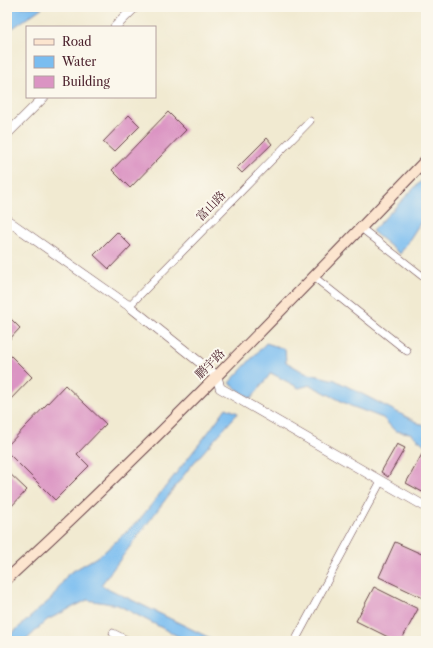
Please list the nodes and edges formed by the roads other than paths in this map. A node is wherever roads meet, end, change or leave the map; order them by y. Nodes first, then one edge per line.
1 (135, 7) edge
2 (116, 26) edge
3 (43, 98) edge
4 (310, 121) dead end
5 (7, 134) edge
6 (426, 160) edge
7 (7, 220) edge
8 (361, 228) junction
9 (314, 277) junction
10 (426, 279) edge
11 (128, 306) junction
12 (407, 350) dead end
13 (217, 376) junction
14 (381, 481) junction
15 (426, 507) edge
16 (7, 579) edge
17 (113, 633) dead end
18 (129, 641) edge
19 (295, 641) edge

1 - 2 street
3 - 5 street
4 - 11 street, 富山路
6 - 8 main road, 鹏宇路
7 - 11 street
8 - 9 main road, 鹏宇路
8 - 10 street
9 - 12 street
9 - 13 main road, 鹏宇路
11 - 13 street
13 - 14 street
13 - 16 main road, 鹏宇路
14 - 15 street
14 - 19 street
17 - 18 street

